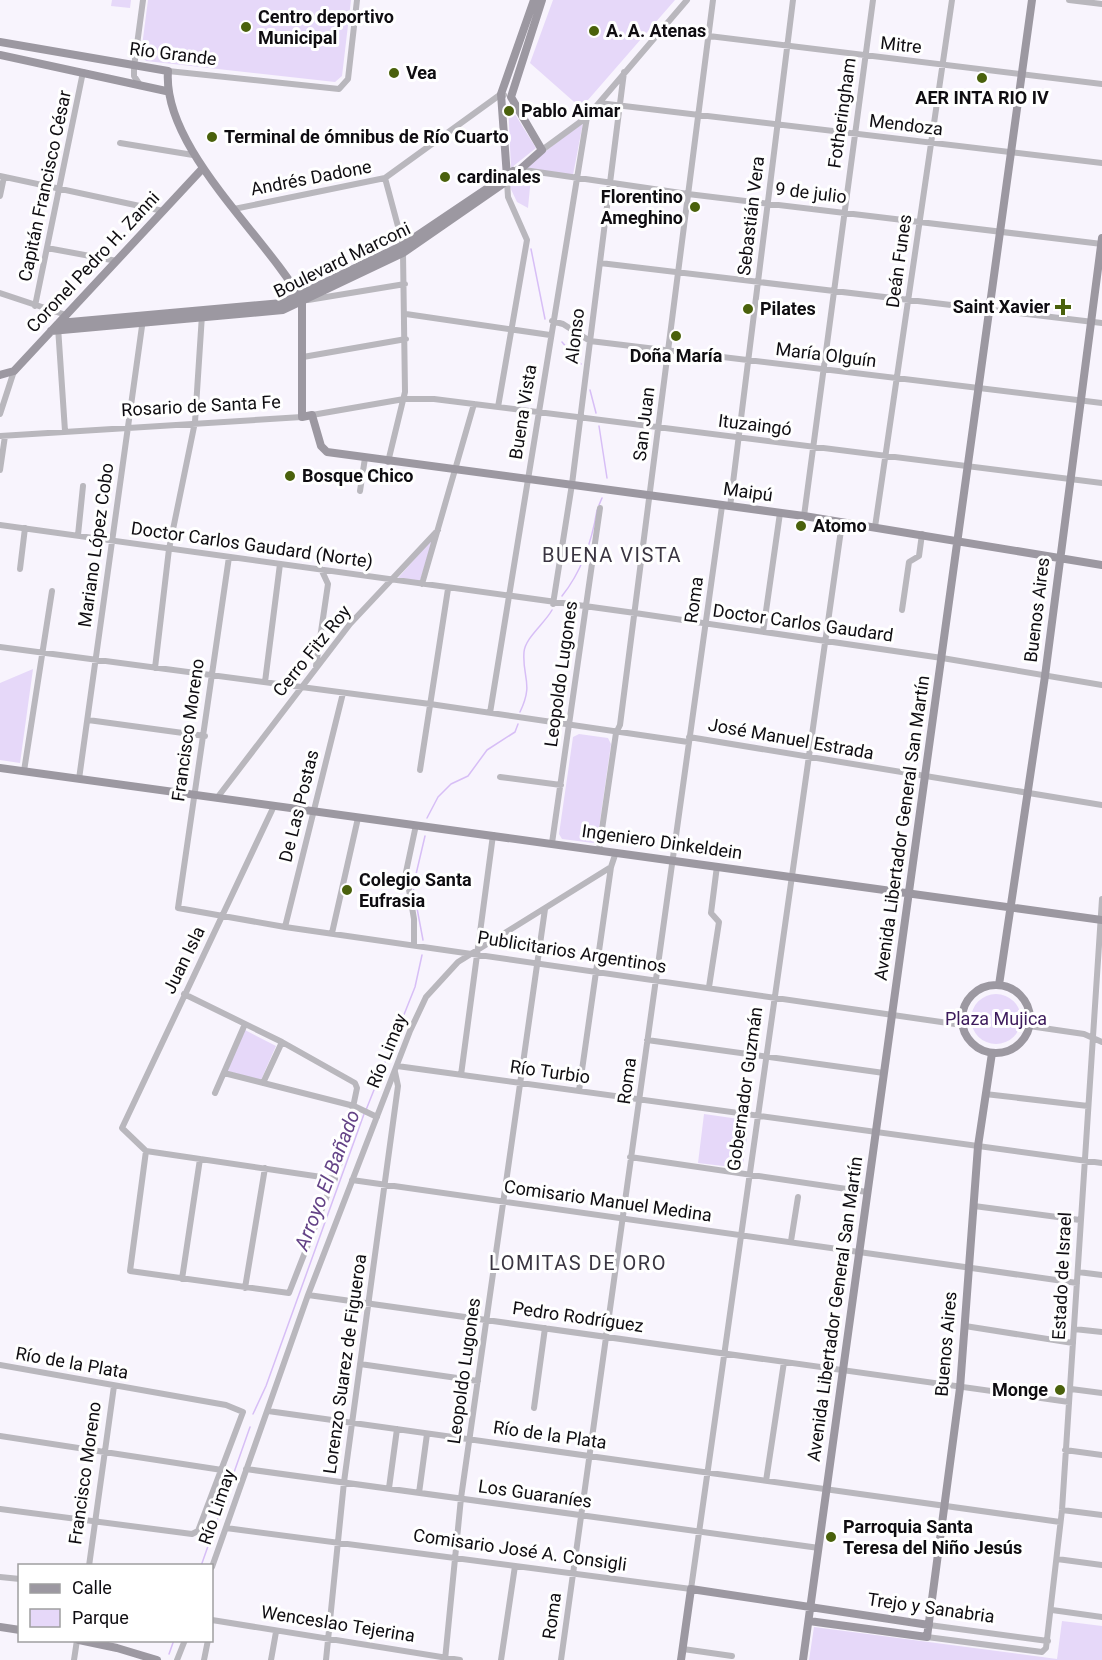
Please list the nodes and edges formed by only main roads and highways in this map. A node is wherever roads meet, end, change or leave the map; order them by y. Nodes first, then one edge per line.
1 (534, 0) edge
2 (542, 0) edge
3 (1032, 0) edge
4 (0, 42) edge
5 (0, 55) edge
6 (166, 91) junction
7 (506, 96) junction
8 (203, 168) junction
9 (507, 177) junction
10 (1102, 242) edge
11 (300, 299) junction
12 (56, 328) junction
13 (0, 375) edge
14 (312, 415) joint
15 (959, 540) junction
16 (1059, 557) junction
17 (1102, 565) edge
18 (0, 768) edge
19 (909, 893) junction
20 (1011, 909) junction
21 (1101, 920) edge
22 (999, 985) junction
23 (992, 1053) junction
24 (691, 1589) joint
25 (810, 1607) junction
26 (808, 1621) junction
27 (929, 1625) junction
28 (0, 1627) edge
29 (18, 1630) edge
30 (927, 1637) joint
31 (84, 1642) edge
32 (157, 1660) edge
33 (681, 1660) edge
34 (803, 1660) edge

1 - 7 main road
2 - 7 main road
3 - 15 main road, Avenida Libertador General San Martín
4 - 6 main road, Río Grande
5 - 6 main road, Río Grande
6 - 8 main road
7 - 9 main road
7 - 9 main road, Boulevard Marconi
8 - 11 main road
8 - 12 main road, Coronel Pedro H. Zanni
9 - 11 main road, Boulevard Marconi
10 - 16 main road, Buenos Aires
11 - 12 main road, Boulevard Marconi
11 - 14 main road, Rosario de Santa Fe
12 - 13 main road, Coronel Pedro H. Zanni
14 - 15 main road, Maipú
15 - 16 main road, Maipú
15 - 19 main road, Avenida Libertador General San Martín
16 - 17 main road, Maipú
16 - 20 main road, Buenos Aires
18 - 19 main road, Ingeniero Dinkeldein
19 - 20 main road, Ingeniero Dinkeldein
19 - 25 main road, Avenida Libertador General San Martín
20 - 21 main road, Ingeniero Dinkeldein
20 - 22 main road, Buenos Aires
22 - 23 main road
22 - 23 main road
23 - 27 main road, Buenos Aires
24 - 25 main road, Comisario José A. Consigli
24 - 33 main road, Gobernador Guzmán
25 - 26 main road, Avenida Libertador General San Martín
25 - 27 main road, Trejo y Sanabria
26 - 30 main road, Trejo y Sanabria
26 - 34 main road, Avenida Libertador General San Martín
27 - 30 main road, Buenos Aires
28 - 29 main road
31 - 32 main road

